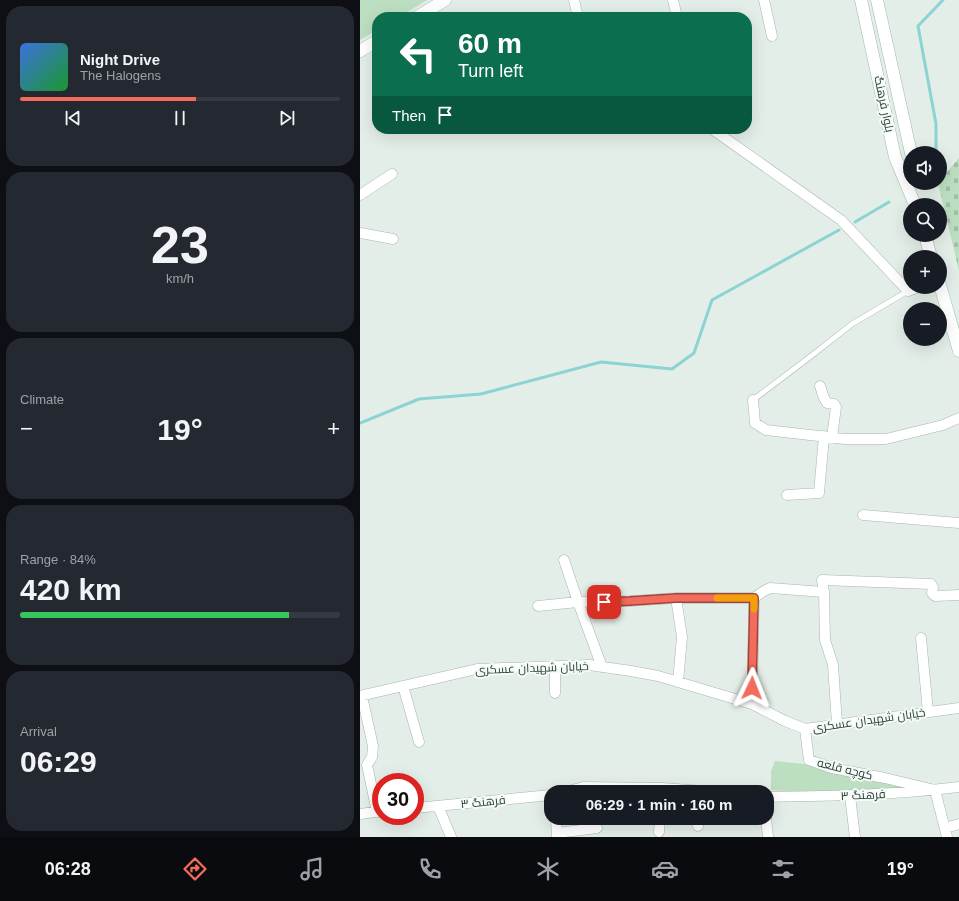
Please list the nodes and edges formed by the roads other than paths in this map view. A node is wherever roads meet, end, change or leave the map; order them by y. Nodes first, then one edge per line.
1 (445, 0) edge
2 (574, 0) edge
3 (673, 0) edge
4 (764, 0) edge
5 (861, 0) edge
6 (878, 0) edge
7 (425, 12) edge
8 (577, 12) edge
9 (676, 12) edge
10 (772, 36) dead end
11 (372, 44) edge
12 (360, 51) edge
13 (719, 134) edge
14 (909, 146) edge
15 (392, 174) dead end
16 (360, 195) edge
17 (912, 198) edge
18 (360, 233) edge
19 (393, 239) dead end
20 (903, 286) edge
21 (903, 294) edge
22 (943, 294) edge
23 (957, 334) edge
24 (959, 351) edge
25 (820, 386) dead end
26 (753, 400) joint
27 (959, 418) edge
28 (828, 437) junction
29 (788, 495) dead end
30 (863, 515) dead end
31 (959, 522) edge
32 (564, 560) dead end
33 (824, 592) junction
34 (959, 595) edge
35 (676, 598) junction
36 (754, 598) junction
37 (578, 602) junction
38 (538, 606) dead end
39 (921, 638) dead end
40 (555, 666) junction
41 (602, 667) junction
42 (678, 682) junction
43 (403, 686) junction
44 (555, 693) dead end
45 (361, 696) edge
46 (752, 704) junction
47 (959, 708) edge
48 (928, 712) junction
49 (837, 724) junction
50 (805, 729) junction
51 (419, 742) dead end
52 (372, 785) edge
53 (959, 787) edge
54 (935, 790) junction
55 (544, 796) edge
56 (774, 796) edge
57 (850, 796) junction
58 (438, 806) junction
59 (424, 807) edge
60 (372, 813) edge
61 (360, 814) edge
62 (959, 824) edge
63 (556, 825) edge
64 (660, 825) edge
65 (767, 825) edge
66 (597, 828) dead end
67 (659, 832) dead end
68 (946, 833) edge
69 (557, 835) edge
70 (451, 837) edge
71 (768, 837) edge
72 (855, 837) edge

1 - 7 main road
2 - 8 street
3 - 9 street
4 - 10 street
5 - 17 main road, بلوار فرهنگ
6 - 14 main road, بلوار فرهنگ
11 - 12 main road
13 - 20 street
15 - 16 street
18 - 19 street
21 - 26 lane
22 - 23 main road
23 - 24 main road
25 - 28 street
26 - 28 street
27 - 28 street
28 - 29 street
30 - 31 street
32 - 37 street
33 - 34 street
33 - 36 street
33 - 49 street
35 - 36 street
35 - 37 street
35 - 42 street
36 - 46 street
37 - 38 street
37 - 41 street
39 - 48 street
40 - 41 street, خیابان شهیدان عسکری
40 - 43 street, خیابان شهیدان عسکری
40 - 44 street
41 - 42 street, خیابان شهیدان عسکری
42 - 46 street, خیابان شهیدان عسکری
43 - 45 street, خیابان شهیدان عسکری
43 - 51 street
45 - 52 street
46 - 50 street, خیابان شهیدان عسکری
47 - 48 street, خیابان شهیدان عسکری
48 - 49 street, خیابان شهیدان عسکری
49 - 50 street, خیابان شهیدان عسکری
50 - 54 street, کوچه قلعه
53 - 54 street, فرهنگ ۳
54 - 57 street, فرهنگ ۳
54 - 68 street
55 - 58 street, فرهنگ ۳
56 - 57 street, فرهنگ ۳
57 - 72 street
58 - 59 street, فرهنگ ۳
58 - 70 street
60 - 61 street
62 - 68 street
63 - 69 street
64 - 67 street
65 - 71 street
66 - 69 street

